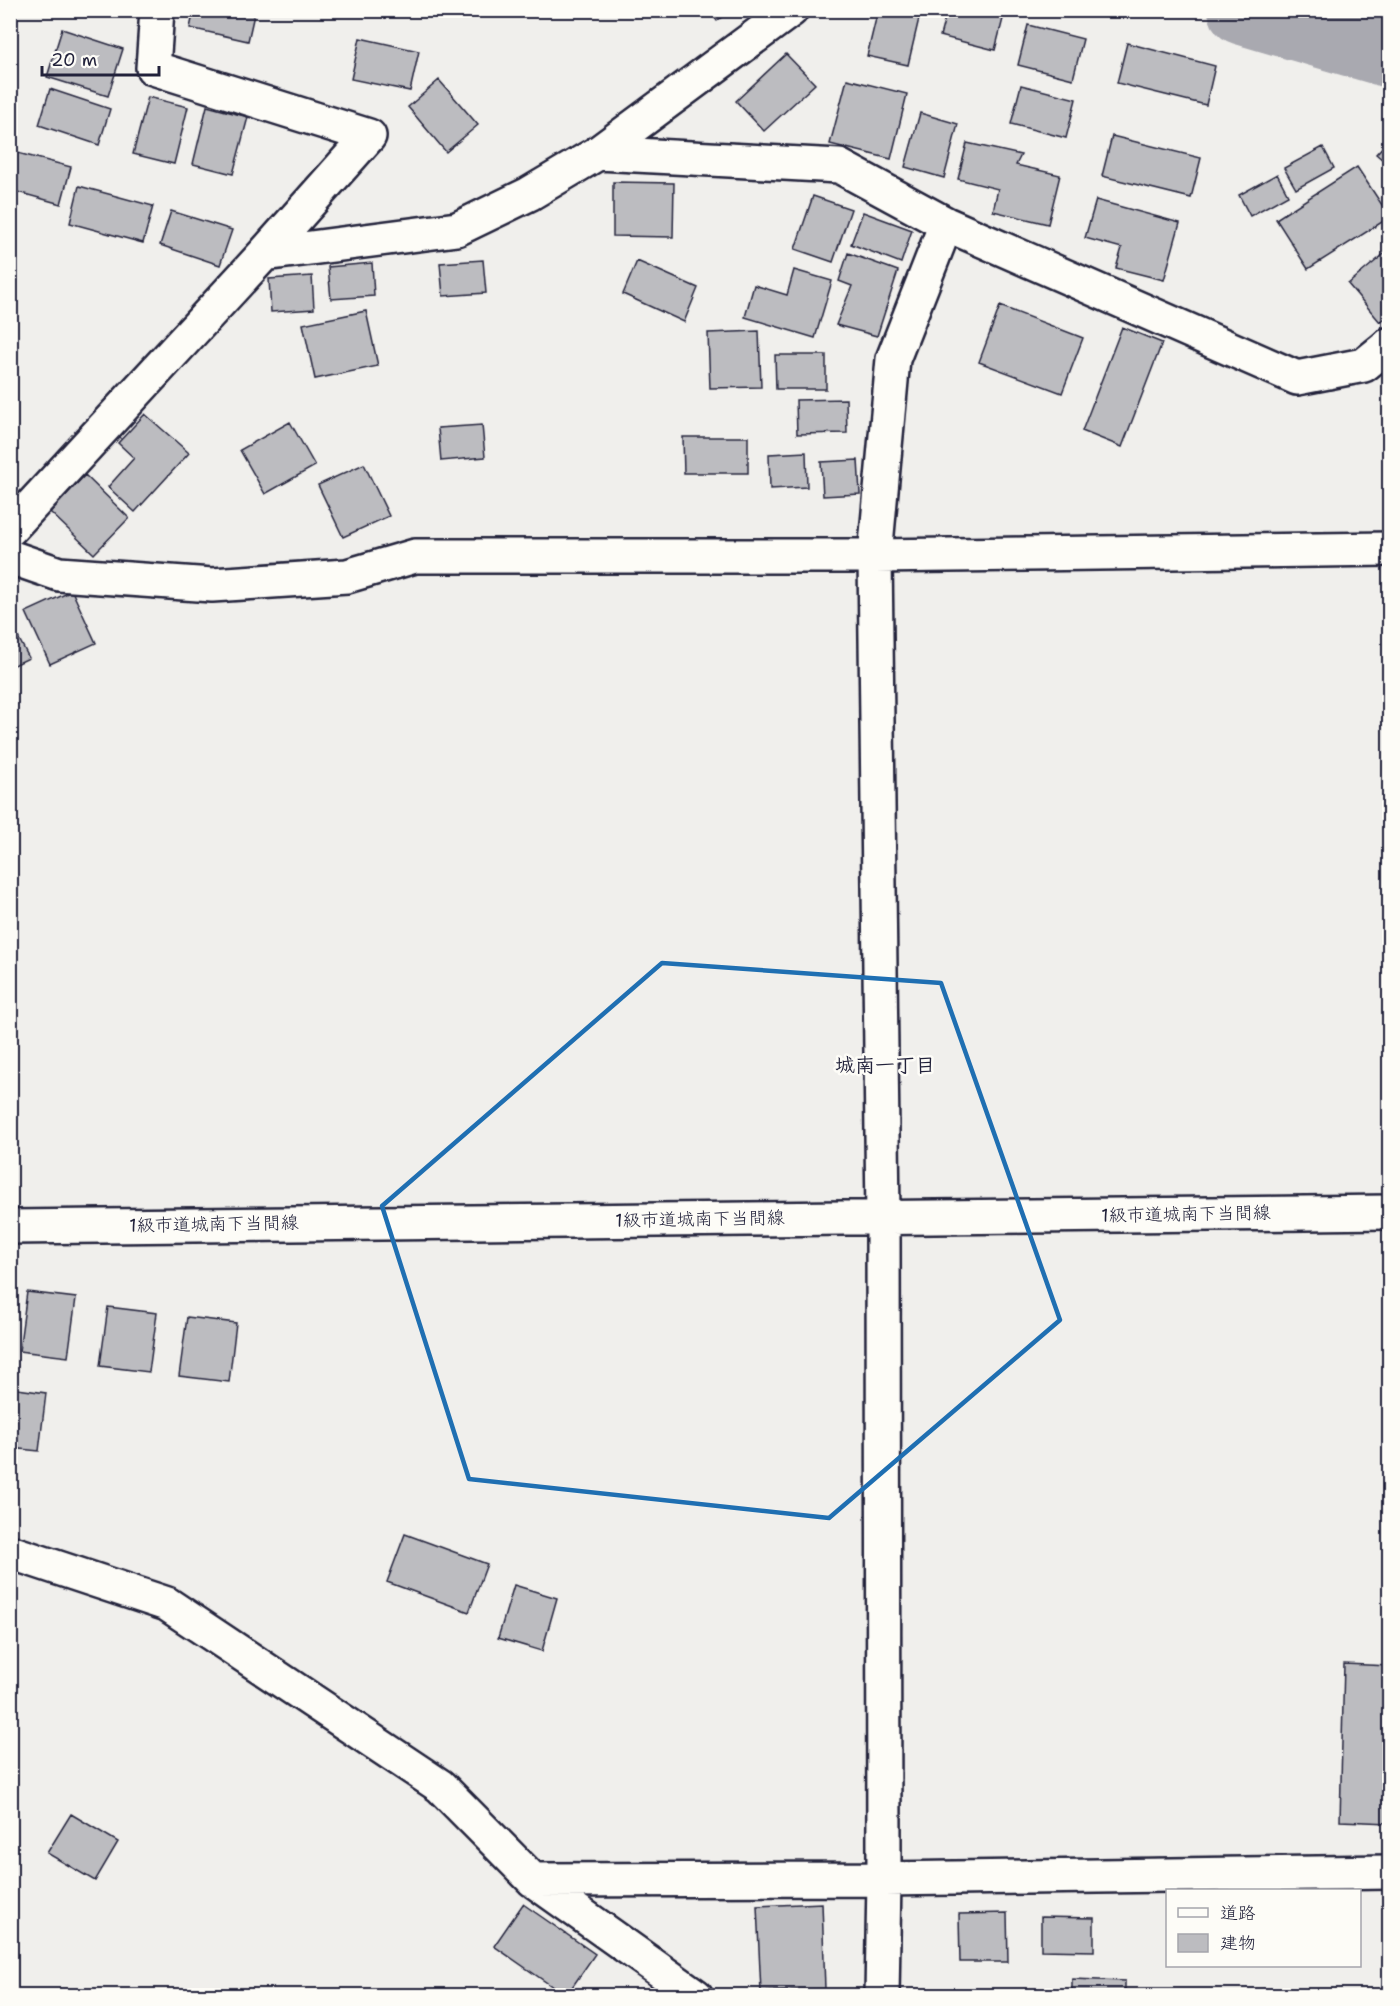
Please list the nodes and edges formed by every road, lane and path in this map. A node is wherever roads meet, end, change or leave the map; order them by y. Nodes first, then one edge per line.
1 (157, 10) edge
2 (791, 10) edge
3 (598, 153) junction
4 (946, 224) junction
5 (264, 254) junction
6 (1389, 344) edge
7 (10, 529) edge
8 (1389, 549) edge
9 (875, 556) junction
10 (10, 557) edge
11 (1389, 1212) edge
12 (883, 1217) junction
13 (10, 1227) edge
14 (10, 1552) edge
15 (1389, 1872) edge
16 (884, 1879) junction
17 (533, 1880) junction
18 (696, 1995) edge
19 (882, 1995) edge

1 - 5 street
2 - 3 street
3 - 4 street
3 - 5 street
4 - 6 street
4 - 9 street
5 - 7 street
8 - 9 street
9 - 10 street
9 - 12 street
11 - 12 street, 1級市道城南下当間線
12 - 13 street, 1級市道城南下当間線
12 - 16 street
14 - 17 street
15 - 16 street
16 - 17 street
16 - 19 street
17 - 18 street

